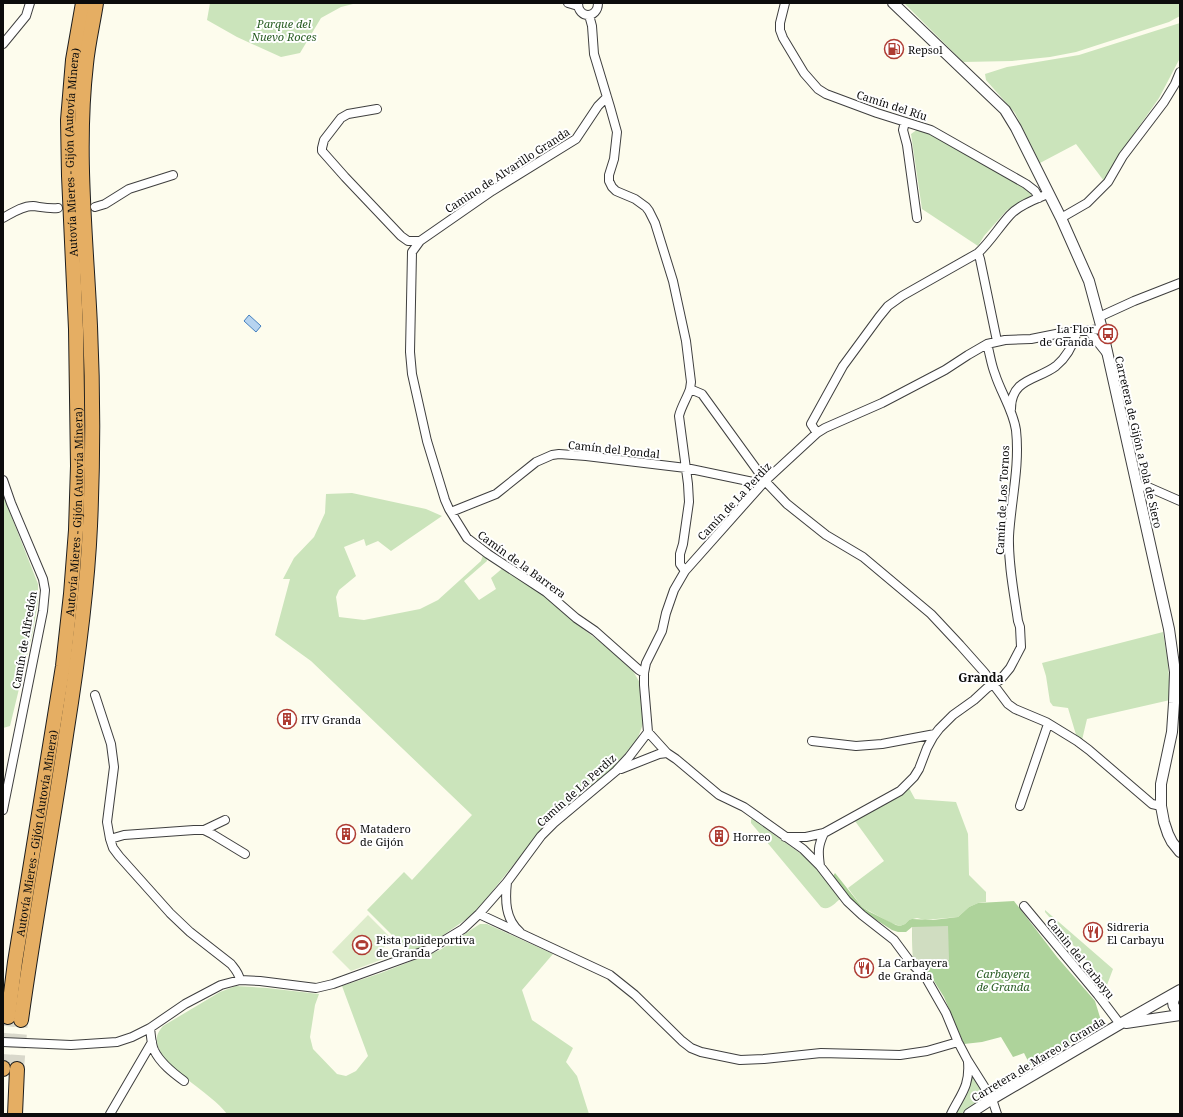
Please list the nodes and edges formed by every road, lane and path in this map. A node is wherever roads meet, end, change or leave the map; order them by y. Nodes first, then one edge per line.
1 (30, 3) edge
2 (83, 3) edge
3 (96, 3) edge
4 (568, 3) edge
5 (598, 3) edge
6 (786, 3) edge
7 (893, 3) edge
8 (578, 5) edge
9 (589, 15) junction
10 (3, 44) edge
11 (1180, 72) edge
12 (607, 97) junction
13 (377, 109) dead end
14 (905, 122) junction
15 (173, 175) dead end
16 (1044, 196) junction
17 (95, 207) dead end
18 (58, 208) dead end
19 (3, 218) edge
20 (917, 218) dead end
21 (1061, 218) junction
22 (420, 241) junction
23 (978, 253) junction
24 (1180, 283) edge
25 (1098, 317) junction
26 (1102, 329) junction
27 (1088, 330) junction
28 (1077, 332) junction
29 (997, 341) junction
30 (987, 344) junction
31 (1108, 355) junction
32 (690, 389) junction
33 (1012, 411) junction
34 (817, 433) junction
35 (686, 468) junction
36 (3, 480) edge
37 (765, 481) junction
38 (1138, 486) junction
39 (1180, 501) edge
40 (451, 512) junction
41 (685, 571) junction
42 (644, 673) junction
43 (993, 684) junction
44 (96, 695) dead end
45 (1177, 696) edge
46 (1048, 724) junction
47 (648, 732) junction
48 (935, 734) junction
49 (812, 741) dead end
50 (667, 753) junction
51 (616, 771) junction
52 (1020, 806) dead end
53 (1161, 806) junction
54 (3, 810) edge
55 (225, 820) dead end
56 (204, 830) junction
57 (824, 832) junction
58 (785, 837) junction
59 (110, 838) junction
60 (1180, 852) edge
61 (245, 854) dead end
62 (820, 866) junction
63 (507, 882) junction
64 (1024, 906) dead end
65 (479, 914) junction
66 (524, 935) junction
67 (240, 980) junction
68 (1180, 991) edge
69 (1180, 1011) edge
70 (1180, 1015) edge
71 (1120, 1024) junction
72 (150, 1028) junction
73 (3, 1042) edge
74 (152, 1042) junction
75 (958, 1042) junction
76 (968, 1061) junction
77 (8, 1069) tunnel mouth
78 (184, 1081) dead end
79 (992, 1099) junction
80 (15, 1114) edge
81 (110, 1114) edge
82 (951, 1114) edge
83 (969, 1114) edge
84 (997, 1114) edge

1 - 10 street
2 - 3 highway, Autovía Mieres - Gijón (Autovía Minera)
4 - 8 street
5 - 9 street
6 - 14 street, Camín del Ríu
7 - 16 street, Carretera de Gijón a Pola de Siero
8 - 9 street
9 - 12 street
11 - 21 street
12 - 22 street, Camino de Alvarillo Granda
12 - 32 street
13 - 22 street
14 - 16 street, Camín del Ríu
14 - 20 street
15 - 17 street
16 - 21 street, Carretera de Gijón a Pola de Siero
16 - 23 street
18 - 19 street
21 - 25 street, Carretera de Gijón a Pola de Siero
22 - 40 street
23 - 29 street
23 - 34 street
24 - 25 street
25 - 26 street, Carretera de Gijón a Pola de Siero
26 - 27 street, Camín de La Perdiz
26 - 31 street, Carretera de Gijón a Pola de Siero
27 - 28 street, Camín de La Perdiz
27 - 31 street
28 - 29 street, Camín de La Perdiz
28 - 33 street, Camín de Los Tornos
29 - 30 street, Camín de La Perdiz
30 - 33 street, Camín de Los Tornos
30 - 34 street, Camín de La Perdiz
31 - 38 street, Carretera de Gijón a Pola de Siero
32 - 35 street
32 - 37 street
33 - 43 street, Camín de Los Tornos
34 - 37 street, Camín de La Perdiz
35 - 37 street, Camín del Pondal
35 - 40 street, Camín del Pondal
35 - 41 street
36 - 54 street, Camín de Alfredón
37 - 41 street, Camín de La Perdiz
37 - 43 street
38 - 39 street
38 - 45 street, Carretera de Gijón a Pola de Siero
40 - 42 street, Camín de la Barrera
41 - 42 street, Camín de La Perdiz
42 - 47 street, Camín de La Perdiz
43 - 46 street
43 - 48 street, Camín de Los Tornos
44 - 59 street
45 - 53 street, Carretera de Gijón a Pola de Siero
46 - 52 street
46 - 53 street
47 - 50 street
47 - 51 street, Camín de La Perdiz
48 - 49 street
48 - 57 street, Camín de Los Tornos
50 - 51 street
50 - 58 street
51 - 63 street, Camín de La Perdiz
53 - 60 street, Carretera de Gijón a Pola de Siero
55 - 56 street
56 - 59 street
56 - 61 street
57 - 58 street, Camín de Los Tornos
57 - 62 street
58 - 62 street
59 - 67 street
62 - 75 street
63 - 65 street, Camín de La Perdiz
63 - 66 street
64 - 71 street, Camin del Carbayu
65 - 66 street
65 - 67 street, Camín de La Perdiz
66 - 75 street
67 - 72 street, Camín de La Perdiz
68 - 69 street, Carretera de Mareo a Granda
68 - 71 street, Carretera de Mareo a Granda
70 - 71 street, Carretera de Mareo a Granda
71 - 79 street, Carretera de Mareo a Granda
72 - 73 street, Camín de La Perdiz
72 - 74 street
74 - 78 street
74 - 81 street
75 - 76 street
76 - 79 street
76 - 82 street
77 - 80 highway
79 - 83 street, Carretera de Mareo a Granda
79 - 84 street

